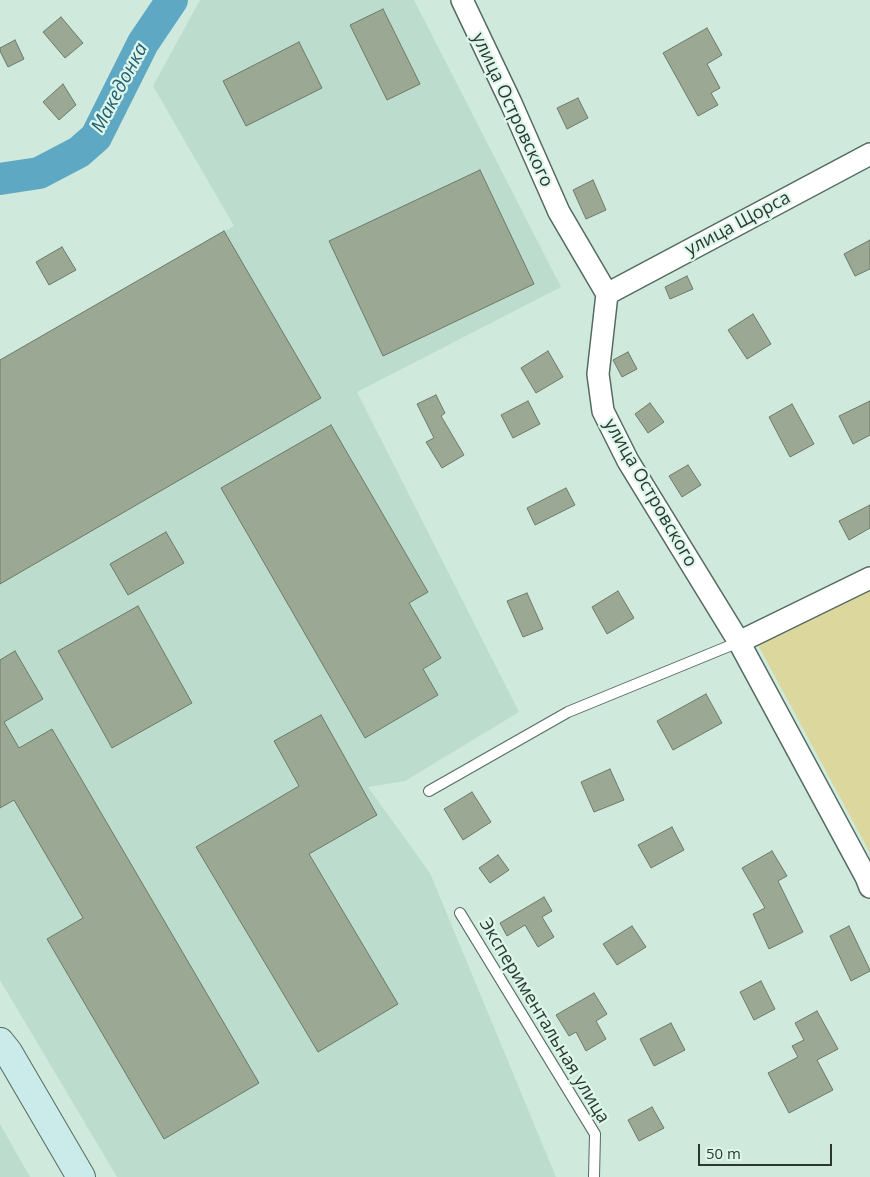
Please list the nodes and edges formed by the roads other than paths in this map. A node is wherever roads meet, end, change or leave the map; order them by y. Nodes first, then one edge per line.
1 (462, 0) edge
2 (870, 154) edge
3 (607, 294) junction
4 (870, 578) edge
5 (739, 642) junction
6 (428, 791) dead end
7 (870, 887) edge
8 (460, 913) dead end
9 (0, 1042) edge
10 (81, 1177) edge
11 (594, 1177) edge

1 - 3 street, улица Островского
2 - 3 street, улица Щорса
3 - 5 street, улица Островского
4 - 5 street
5 - 6 lane
5 - 7 street, улица Островского
8 - 11 lane, Экспериментальная улица
9 - 10 main road

